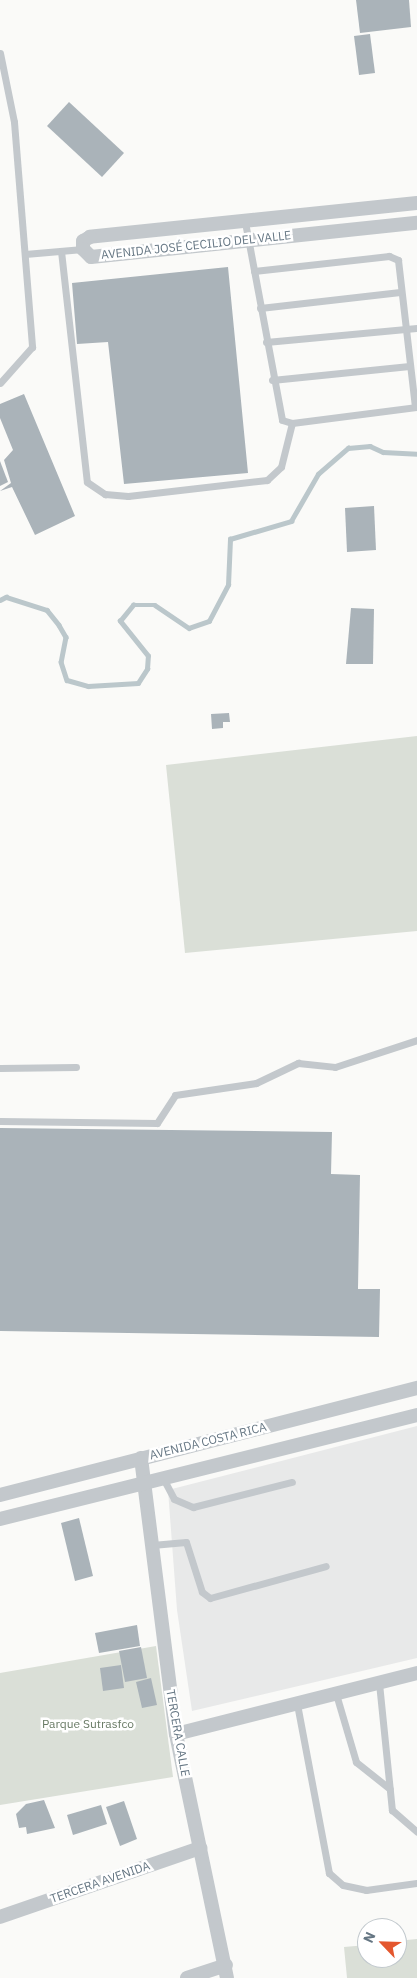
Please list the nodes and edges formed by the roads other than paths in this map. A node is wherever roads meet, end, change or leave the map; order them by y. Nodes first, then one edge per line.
1 (0, 53) edge
2 (417, 203) edge
3 (245, 222) junction
4 (417, 223) edge
5 (248, 239) junction
6 (82, 249) junction
7 (61, 251) junction
8 (25, 254) junction
9 (254, 271) junction
10 (400, 292) junction
11 (260, 308) junction
12 (417, 328) edge
13 (404, 330) junction
14 (266, 342) junction
15 (409, 366) junction
16 (272, 380) junction
17 (0, 383) edge
18 (416, 407) edge
19 (292, 423) junction
20 (413, 1040) edge
21 (76, 1066) dead end
22 (0, 1068) edge
23 (0, 1121) edge
24 (417, 1388) edge
25 (417, 1415) edge
26 (141, 1458) junction
27 (164, 1480) junction
28 (292, 1482) dead end
29 (143, 1486) junction
30 (0, 1495) edge
31 (0, 1519) edge
32 (151, 1545) junction
33 (326, 1566) dead end
34 (417, 1673) edge
35 (379, 1683) junction
36 (336, 1694) junction
37 (297, 1704) junction
38 (176, 1734) junction
39 (390, 1789) junction
40 (417, 1832) edge
41 (200, 1848) junction
42 (417, 1883) edge
43 (0, 1917) edge
44 (226, 1972) edge
45 (187, 1978) edge

1 - 8 lane
2 - 3 street, AVENIDA JOSÉ CECILIO DEL VALLE
3 - 5 lane
3 - 6 street, AVENIDA JOSÉ CECILIO DEL VALLE
4 - 5 street, AVENIDA JOSÉ CECILIO DEL VALLE
5 - 6 street, AVENIDA JOSÉ CECILIO DEL VALLE
5 - 9 lane
6 - 7 lane
7 - 8 lane
7 - 19 lane
8 - 17 lane
9 - 10 lane
9 - 11 lane
10 - 11 lane
10 - 13 lane
11 - 14 lane
12 - 13 lane
13 - 14 lane
13 - 15 lane
14 - 16 lane
15 - 16 lane
15 - 18 lane
16 - 19 lane
18 - 19 lane
20 - 23 lane
21 - 22 lane
24 - 26 street, AVENIDA COSTA RICA
25 - 27 street
26 - 29 street, TERCERA CALLE
26 - 30 street, AVENIDA COSTA RICA
27 - 28 lane
27 - 29 street
29 - 31 street
29 - 32 street, TERCERA CALLE
32 - 33 lane
32 - 38 street, TERCERA CALLE
34 - 35 street
35 - 36 street
35 - 39 lane
36 - 37 street
36 - 39 lane
37 - 38 street
37 - 42 lane
38 - 41 street, TERCERA CALLE
39 - 40 lane
41 - 43 street, TERCERA AVENIDA
41 - 44 street, TERCERA CALLE
44 - 45 street

